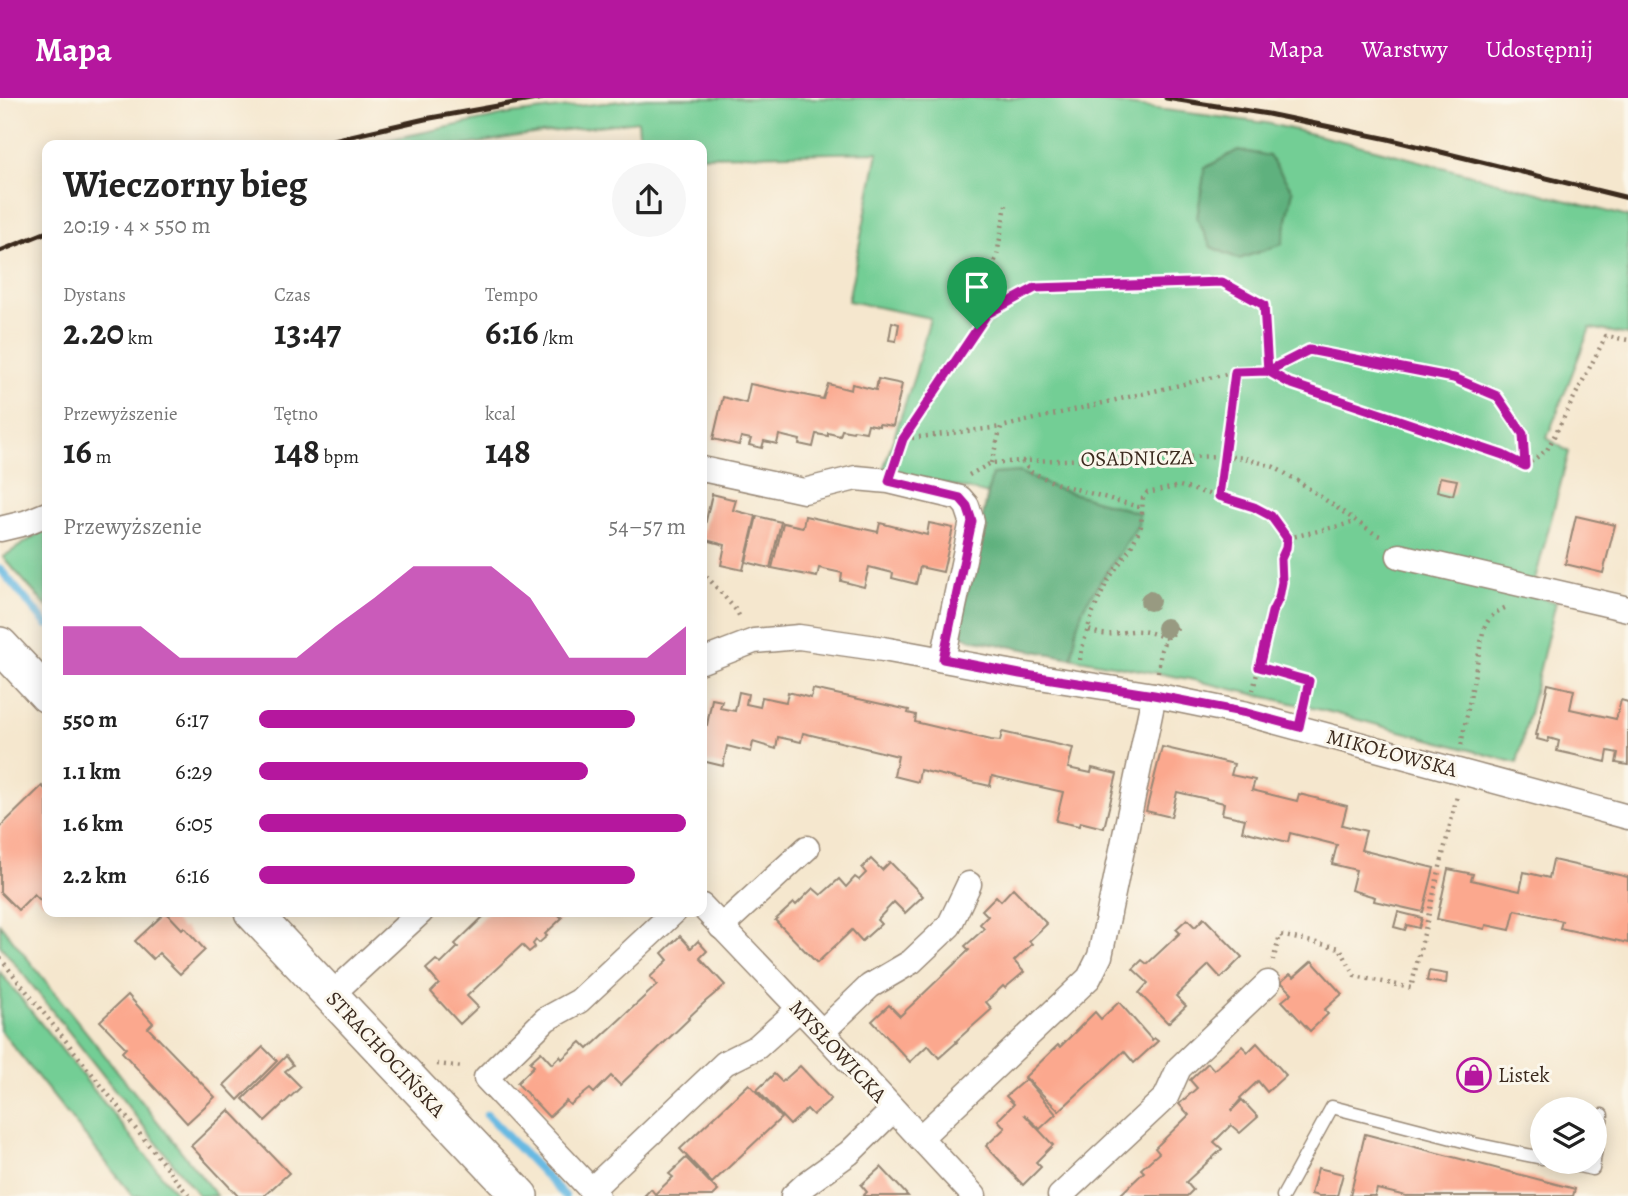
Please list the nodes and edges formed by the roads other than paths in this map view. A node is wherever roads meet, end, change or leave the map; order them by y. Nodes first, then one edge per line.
1 (707, 470) edge
2 (42, 516) edge
3 (0, 529) edge
4 (1399, 556) dead end
5 (1628, 609) edge
6 (0, 645) edge
7 (707, 659) edge
8 (943, 659) junction
9 (42, 690) edge
10 (1154, 695) junction
11 (1628, 817) edge
12 (807, 848) dead end
13 (969, 884) dead end
14 (707, 912) edge
15 (258, 917) edge
16 (416, 917) edge
17 (669, 917) edge
18 (721, 927) junction
19 (1268, 983) road end
20 (331, 995) junction
21 (799, 1009) junction
22 (822, 1032) junction
23 (893, 1110) junction
24 (920, 1138) junction
25 (1530, 1155) edge
26 (594, 1193) edge
27 (520, 1196) edge
28 (793, 1196) edge
29 (974, 1196) edge
30 (1060, 1196) edge
31 (1283, 1196) edge

1 - 8 street
2 - 3 street
4 - 5 street
6 - 9 main road
7 - 8 street, MIKOŁOWSKA
8 - 10 street, MIKOŁOWSKA
10 - 11 street, MIKOŁOWSKA
10 - 24 street
12 - 18 street
13 - 22 street
14 - 18 street, MYSŁOWICKA
15 - 20 main road, STRACHOCIŃSKA
16 - 20 street
17 - 26 street
18 - 21 street, MYSŁOWICKA
19 - 30 street
20 - 27 main road, STRACHOCIŃSKA
21 - 22 street, MYSŁOWICKA
21 - 26 street
22 - 23 street, MYSŁOWICKA
23 - 24 street, MYSŁOWICKA
23 - 28 street
24 - 29 street, MYSŁOWICKA
25 - 31 lane

